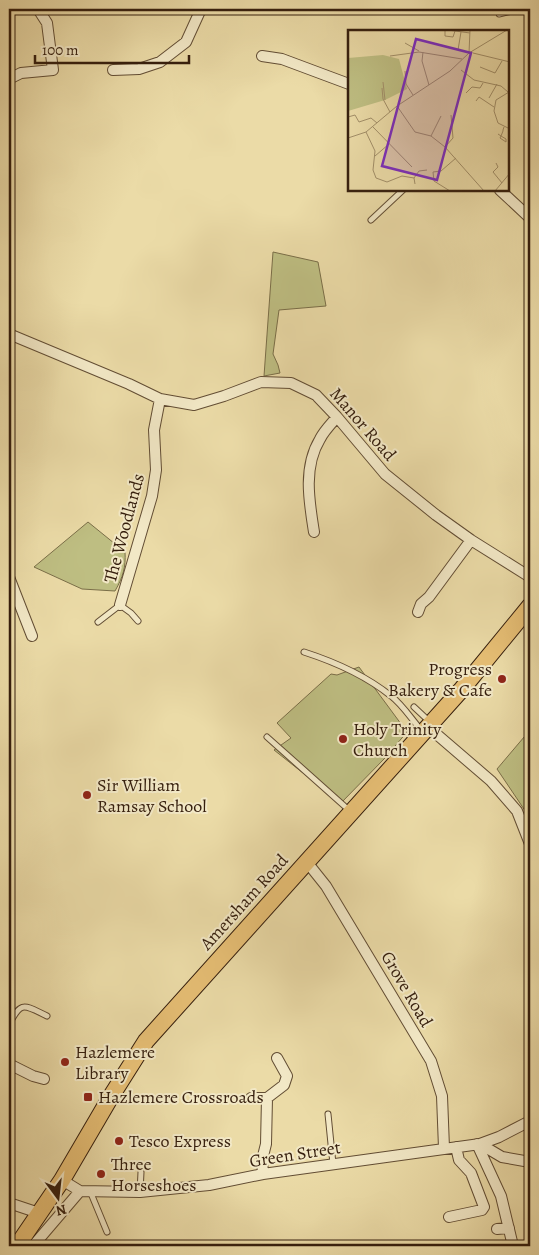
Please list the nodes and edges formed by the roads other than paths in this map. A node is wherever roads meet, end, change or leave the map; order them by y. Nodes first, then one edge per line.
1 (38, 9) edge
2 (201, 9) edge
3 (514, 9) edge
4 (499, 14) dead end
5 (262, 56) dead end
6 (113, 70) dead end
7 (9, 79) edge
8 (348, 84) edge
9 (403, 191) edge
10 (501, 191) edge
11 (530, 218) edge
12 (371, 220) dead end
13 (9, 334) edge
14 (160, 399) junction
15 (337, 417) junction
16 (314, 532) dead end
17 (471, 540) junction
18 (9, 577) edge
19 (530, 577) edge
20 (120, 605) junction
21 (530, 606) edge
22 (418, 612) dead end
23 (138, 621) dead end
24 (98, 622) dead end
25 (32, 636) dead end
26 (304, 652) dead end
27 (414, 707) dead end
28 (427, 727) junction
29 (267, 737) dead end
30 (351, 811) junction
31 (530, 844) edge
32 (306, 861) junction
33 (47, 1016) dead end
34 (9, 1025) edge
35 (277, 1058) dead end
36 (9, 1064) edge
37 (44, 1079) dead end
38 (251, 1098) dead end
39 (267, 1098) junction
40 (328, 1114) dead end
41 (530, 1121) edge
42 (478, 1144) junction
43 (456, 1147) junction
44 (444, 1148) junction
45 (530, 1162) edge
46 (333, 1164) junction
47 (141, 1172) dead end
48 (263, 1174) junction
49 (62, 1180) junction
50 (85, 1191) junction
51 (140, 1192) junction
52 (9, 1203) edge
53 (39, 1212) junction
54 (449, 1217) dead end
55 (509, 1228) junction
56 (497, 1229) dead end
57 (107, 1232) dead end
58 (17, 1246) edge
59 (33, 1246) edge
60 (513, 1246) edge

1 - 7 street
2 - 6 street
3 - 4 lane
5 - 8 street
9 - 12 lane
10 - 11 street
13 - 14 street, Manor Road
14 - 15 street, Manor Road
14 - 20 street, The Woodlands
15 - 16 street
15 - 17 street, Manor Road
17 - 19 street, Manor Road
17 - 22 street
18 - 25 street
20 - 23 lane
20 - 24 lane
21 - 28 main road, Amersham Road
26 - 28 lane
27 - 28 lane
28 - 30 main road, Amersham Road
28 - 31 street
29 - 30 lane
30 - 32 main road, Amersham Road
32 - 44 street, Grove Road
32 - 49 main road, Amersham Road
33 - 34 lane
35 - 39 street
36 - 37 street
38 - 39 street
39 - 48 street
40 - 46 lane
41 - 42 street, Green Street
42 - 43 street, Green Street
42 - 45 street
42 - 55 street
43 - 44 street, Green Street
43 - 54 street
44 - 46 street, Green Street
46 - 48 street, Green Street
47 - 51 lane
48 - 51 street, Green Street
49 - 50 street
49 - 53 main road, Amersham Road
50 - 51 street, Green Street
50 - 57 lane
50 - 59 street
52 - 53 street
53 - 58 main road, Amersham Road
55 - 56 street
55 - 60 street

